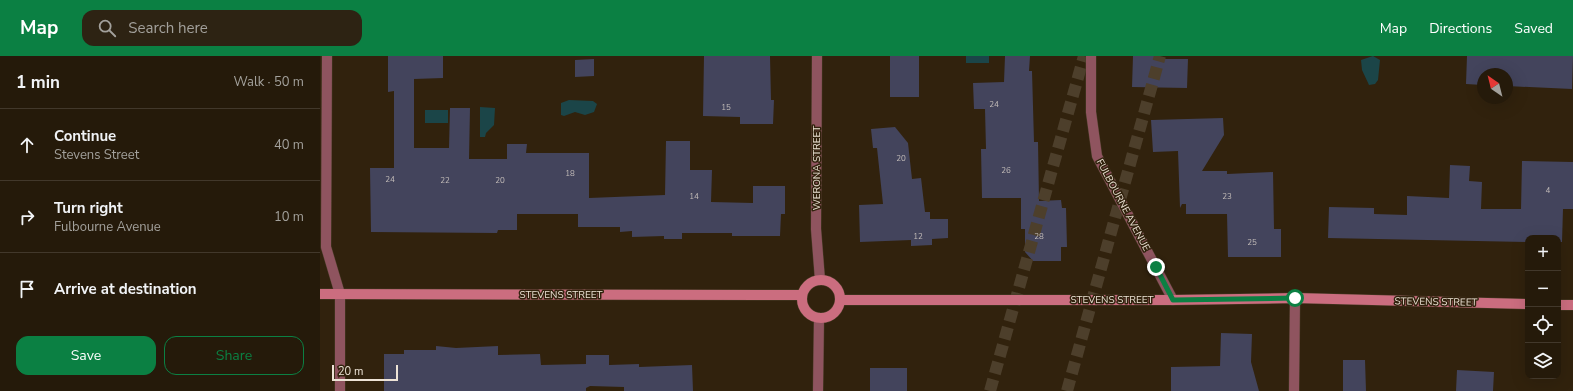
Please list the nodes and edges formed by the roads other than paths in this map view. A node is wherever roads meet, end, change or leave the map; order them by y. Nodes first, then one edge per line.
1 (327, 56) edge
2 (817, 56) edge
3 (1091, 56) edge
4 (820, 280) junction
5 (320, 294) edge
6 (340, 294) junction
7 (802, 296) junction
8 (1295, 298) junction
9 (840, 300) junction
10 (1173, 300) junction
11 (1525, 304) edge
12 (1561, 305) edge
13 (1573, 305) edge
14 (818, 318) junction
15 (340, 391) edge
16 (818, 391) edge
17 (1294, 391) edge

1 - 6 street
2 - 4 street, WERONA STREET
3 - 10 street, FULBOURNE AVENUE
4 - 7 street
4 - 9 street
5 - 6 street, STEVENS STREET
6 - 7 street, STEVENS STREET
6 - 15 street
7 - 14 street
8 - 10 street, STEVENS STREET
8 - 11 street, STEVENS STREET
8 - 17 street
9 - 10 street, STEVENS STREET
9 - 14 street
12 - 13 street
14 - 16 street

